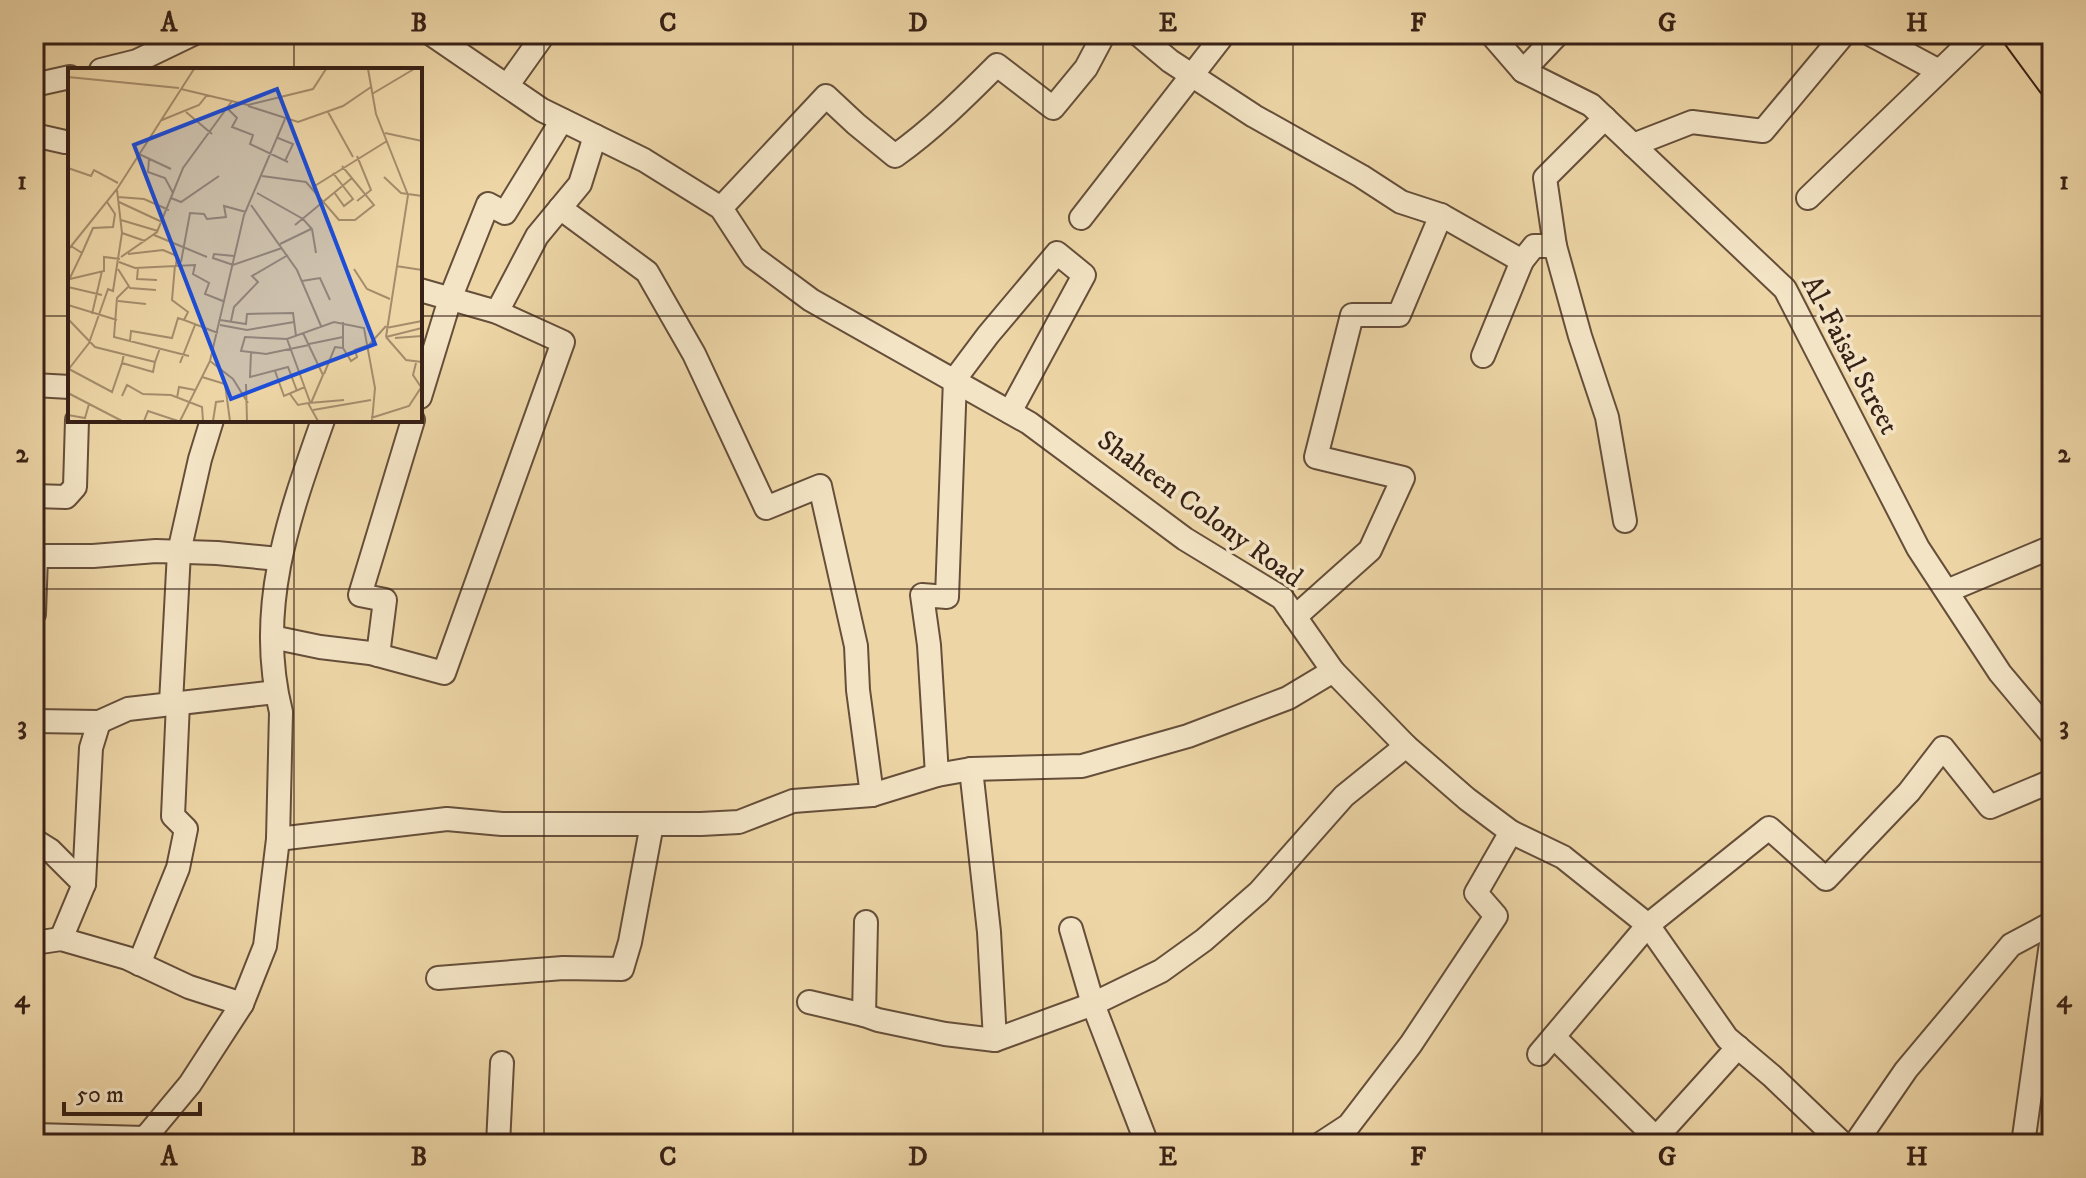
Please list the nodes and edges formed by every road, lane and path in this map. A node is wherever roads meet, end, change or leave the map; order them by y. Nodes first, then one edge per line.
1 (193, 34) edge
2 (431, 34) edge
3 (544, 34) edge
4 (1104, 34) edge
5 (1138, 34) edge
6 (1224, 34) edge
7 (1491, 34) edge
8 (1558, 34) edge
9 (1844, 34) edge
10 (1870, 34) edge
11 (1978, 34) edge
12 (2016, 34) edge
13 (2037, 34) edge
14 (170, 46) junction
15 (2052, 54) edge
16 (109, 68) edge
17 (169, 68) edge
18 (1523, 71) junction
19 (1939, 71) junction
20 (1193, 76) junction
21 (68, 77) edge
22 (2052, 83) edge
23 (34, 85) edge
24 (507, 86) junction
25 (1605, 118) junction
26 (562, 120) junction
27 (34, 135) edge
28 (595, 136) junction
29 (65, 142) dead end
30 (1633, 145) junction
31 (1808, 198) dead end
32 (560, 208) junction
33 (721, 208) junction
34 (1441, 215) junction
35 (1081, 218) dead end
36 (1555, 246) junction
37 (1522, 261) junction
38 (422, 291) edge
39 (450, 299) junction
40 (497, 312) junction
41 (1483, 356) dead end
42 (955, 379) junction
43 (34, 385) edge
44 (68, 387) edge
45 (422, 390) edge
46 (1010, 412) junction
47 (77, 422) edge
48 (211, 422) edge
49 (322, 422) edge
50 (412, 422) edge
51 (34, 496) edge
52 (1625, 521) dead end
53 (2052, 547) edge
54 (179, 552) junction
55 (35, 556) edge
56 (279, 559) junction
57 (1947, 591) junction
58 (34, 614) edge
59 (1295, 617) junction
60 (272, 637) junction
61 (378, 655) junction
62 (1333, 671) junction
63 (276, 692) junction
64 (174, 703) junction
65 (34, 721) edge
66 (99, 722) junction
67 (2052, 735) edge
68 (1406, 746) junction
69 (971, 769) junction
70 (937, 775) junction
71 (2052, 781) edge
72 (872, 795) junction
73 (652, 824) junction
74 (1511, 832) junction
75 (278, 839) junction
76 (34, 840) edge
77 (84, 884) junction
78 (866, 922) dead end
79 (2052, 923) edge
80 (1648, 925) junction
81 (1071, 929) dead end
82 (2052, 936) edge
83 (61, 939) junction
84 (34, 943) edge
85 (139, 964) junction
86 (438, 978) dead end
87 (809, 1002) dead end
88 (242, 1004) junction
89 (1093, 1004) junction
90 (864, 1015) junction
91 (1554, 1037) junction
92 (995, 1040) junction
93 (1738, 1047) junction
94 (1539, 1054) dead end
95 (502, 1063) dead end
96 (34, 1135) edge
97 (498, 1144) edge
98 (1147, 1144) edge
99 (1320, 1144) edge
100 (1843, 1144) edge
101 (1855, 1144) edge
102 (2023, 1144) edge

1 - 14 street
2 - 24 street, Shaheen Colony Road
3 - 24 street
4 - 33 street
5 - 20 street
6 - 20 street
7 - 18 street, Al-Faisal Street
8 - 18 street
9 - 30 street
10 - 19 street
11 - 19 street
12 - 22 main road
13 - 15 main road
14 - 16 street
14 - 17 street
18 - 25 street, Al-Faisal Street
19 - 31 street
20 - 34 street
20 - 35 street
21 - 23 street
24 - 26 street, Shaheen Colony Road
25 - 30 street, Al-Faisal Street
25 - 36 street
26 - 28 street, Shaheen Colony Road
26 - 39 street
27 - 29 street
28 - 32 street
28 - 33 street, Shaheen Colony Road
30 - 57 street, Al-Faisal Street
32 - 40 street
32 - 72 street
33 - 42 street, Shaheen Colony Road
34 - 37 street
34 - 59 street
36 - 37 street
36 - 52 street
37 - 41 street
38 - 39 street
39 - 40 street
39 - 45 street
40 - 61 street
42 - 46 street, Shaheen Colony Road
42 - 46 street
42 - 70 street
43 - 44 street
46 - 59 street, Shaheen Colony Road
47 - 51 street
48 - 54 street
49 - 56 street
50 - 61 street
53 - 57 street
54 - 55 street
54 - 56 street
54 - 64 street
55 - 58 street
56 - 60 street
57 - 67 street, Al-Faisal Street
59 - 62 street, Shaheen Colony Road
60 - 61 street
60 - 63 street
62 - 68 street, Shaheen Colony Road
62 - 69 street
63 - 64 street
63 - 75 street
64 - 66 street
64 - 85 street
65 - 66 street
66 - 77 street
68 - 74 street, Shaheen Colony Road
68 - 89 street
69 - 70 street
69 - 92 street
70 - 72 street
71 - 80 street
72 - 73 street
73 - 75 street
73 - 86 street
74 - 80 street, Shaheen Colony Road
74 - 99 street
75 - 88 street
76 - 77 street
77 - 83 street
78 - 90 street
79 - 101 street
80 - 91 street
80 - 93 street, Shaheen Colony Road
81 - 89 street
82 - 102 street
83 - 84 street
83 - 85 street
85 - 88 street
87 - 90 street
88 - 96 street
89 - 92 street
89 - 98 street
90 - 92 street
91 - 93 street
91 - 94 street
93 - 100 street, Shaheen Colony Road
95 - 97 street

